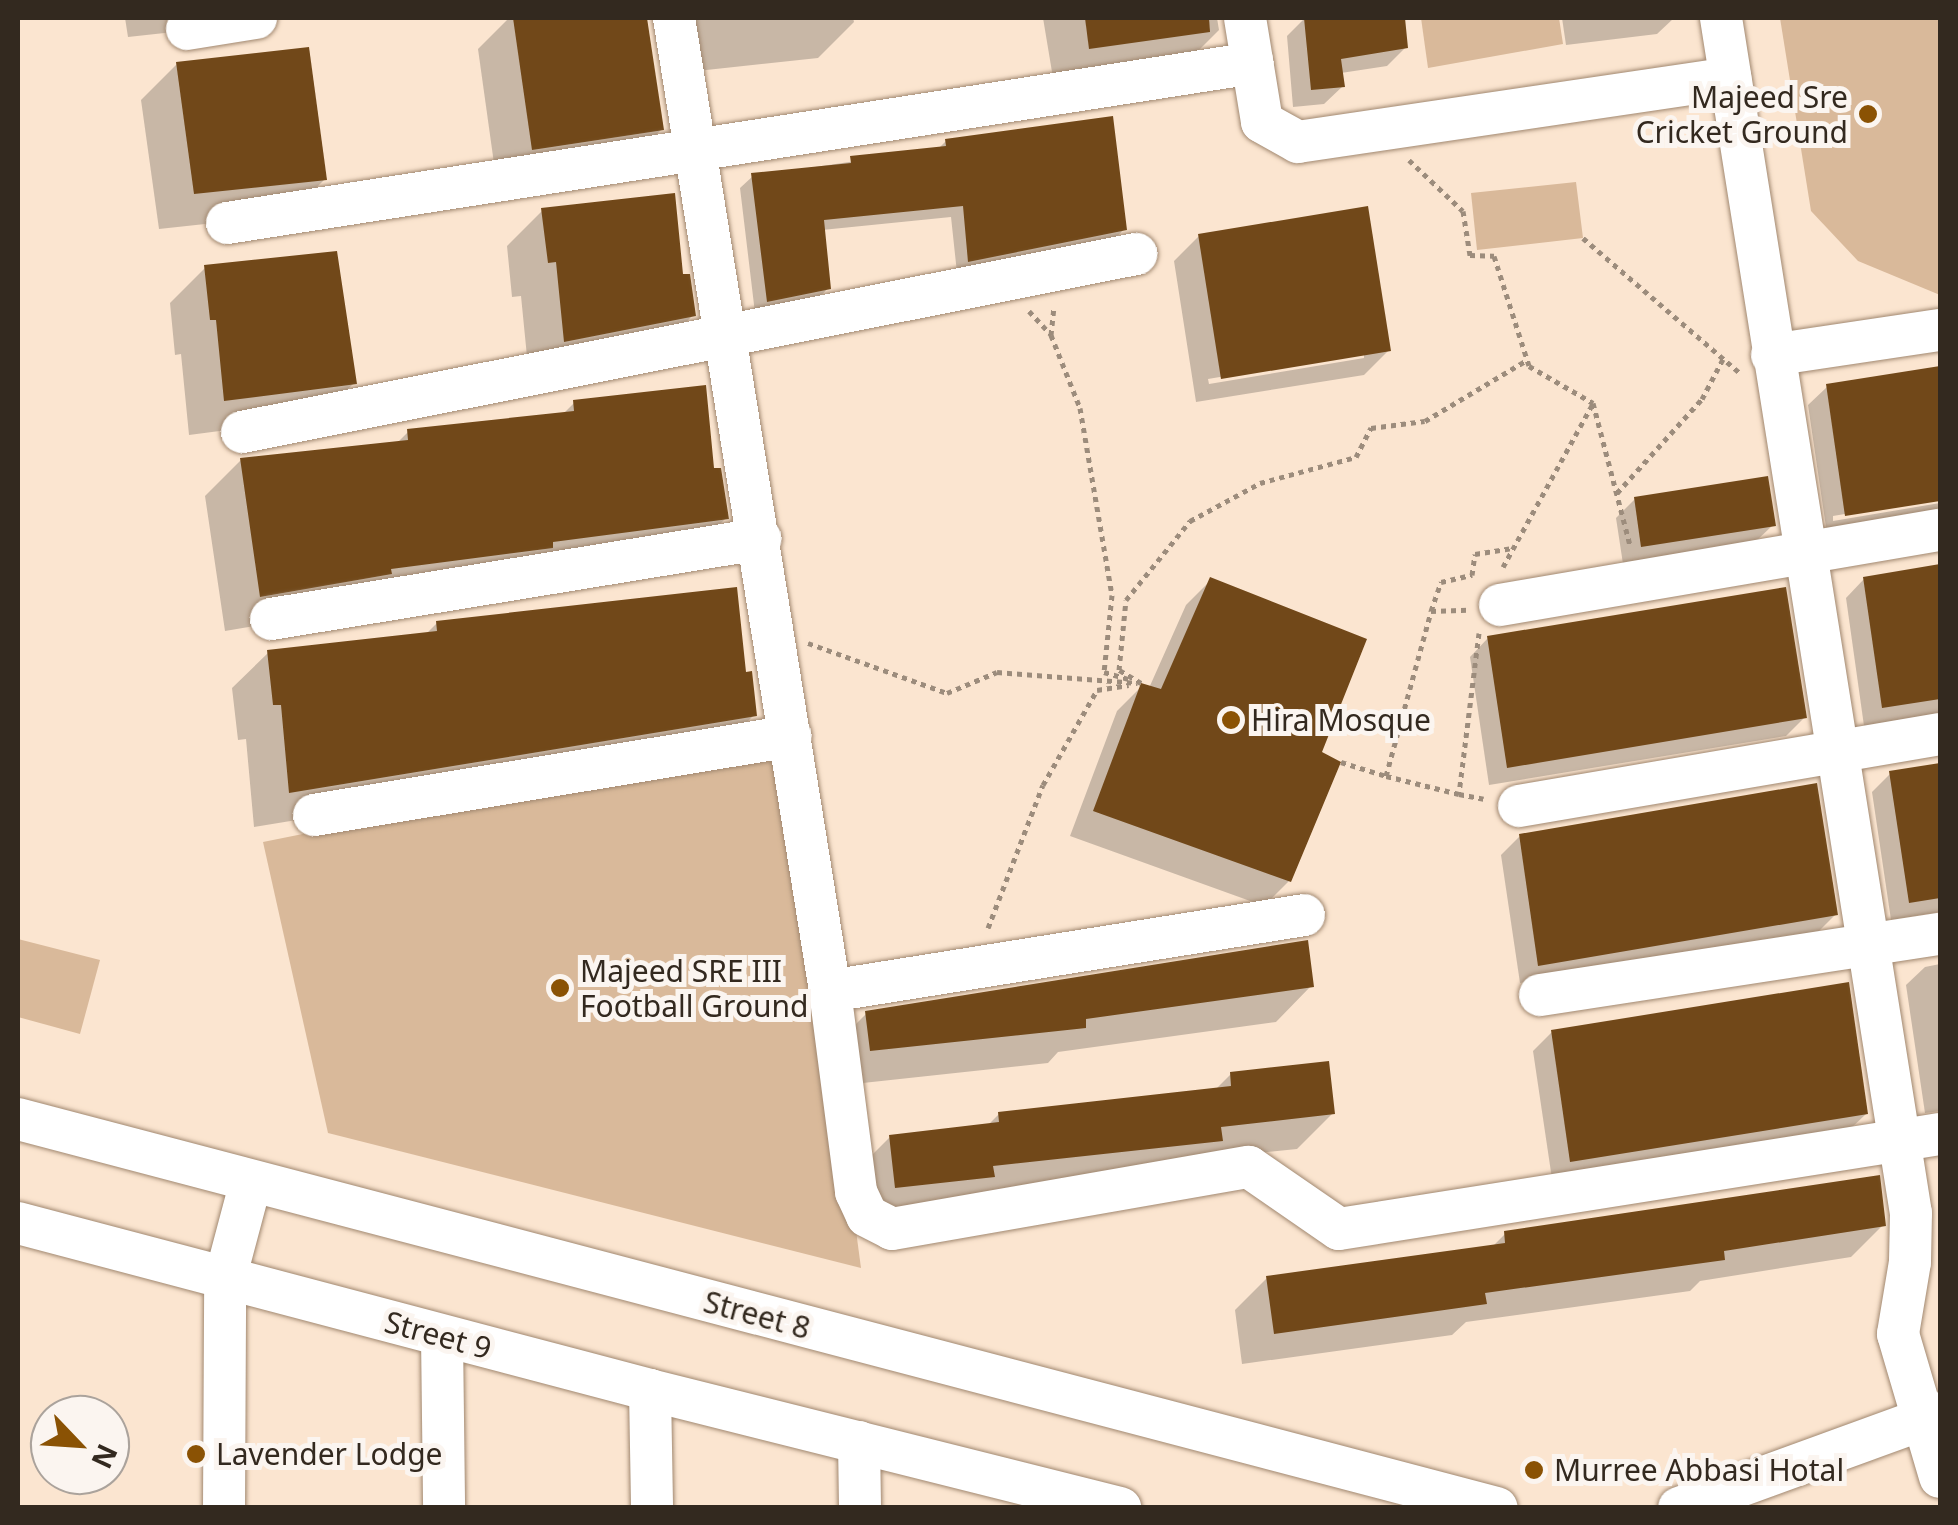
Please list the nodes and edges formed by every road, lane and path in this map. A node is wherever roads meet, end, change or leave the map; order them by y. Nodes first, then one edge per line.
1 (256, 18) edge
2 (674, 18) edge
3 (1245, 18) edge
4 (1720, 18) edge
5 (186, 29) dead end
6 (1253, 64) junction
7 (1730, 78) junction
8 (1377, 131) junction
9 (698, 146) junction
10 (227, 222) dead end
11 (1582, 238) dead end
12 (1136, 254) dead end
13 (1003, 281) junction
14 (1940, 330) edge
15 (728, 338) junction
16 (1772, 355) junction
17 (1724, 359) junction
18 (1527, 360) junction
19 (1780, 406) junction
20 (242, 432) dead end
21 (1616, 493) junction
22 (1940, 530) edge
23 (760, 539) junction
24 (1512, 548) dead end
25 (1802, 552) junction
26 (1640, 580) junction
27 (1500, 606) joint
28 (1431, 611) junction
29 (271, 619) dead end
30 (774, 630) junction
31 (1142, 683) junction
32 (1940, 734) edge
33 (790, 736) junction
34 (1835, 750) junction
35 (1341, 762) dead end
36 (1386, 776) junction
37 (1458, 794) dead end
38 (1519, 806) dead end
39 (314, 815) dead end
40 (1304, 915) dead end
41 (1940, 934) edge
42 (1867, 946) junction
43 (973, 968) junction
44 (830, 991) junction
45 (1540, 995) dead end
46 (18, 1119) edge
47 (1940, 1134) edge
48 (1899, 1140) junction
49 (251, 1181) junction
50 (18, 1223) edge
51 (225, 1279) junction
52 (442, 1336) junction
53 (650, 1390) junction
54 (1931, 1417) edge
55 (859, 1442) junction
56 (1940, 1477) edge
57 (1072, 1501) edge
58 (224, 1508) edge
59 (444, 1508) edge
60 (652, 1508) edge
61 (860, 1508) edge
62 (1120, 1508) edge
63 (1497, 1508) edge
64 (1680, 1508) edge

1 - 5 street
2 - 9 street
3 - 6 street
4 - 7 street
6 - 8 street
6 - 9 street
7 - 8 street
7 - 16 street
8 - 18 path
9 - 10 street
9 - 15 street
11 - 17 path
12 - 13 street
13 - 15 street
13 - 31 path
14 - 16 street
15 - 20 street
15 - 23 street
16 - 19 street
17 - 19 path
17 - 21 path
18 - 21 path
18 - 31 path
19 - 25 street
21 - 26 path
22 - 25 street
23 - 29 street
23 - 30 street
24 - 28 path
25 - 26 street
25 - 34 street
26 - 27 street
27 - 28 path
28 - 36 path
30 - 31 path
30 - 33 street
31 - 43 path
32 - 34 street
33 - 39 street
33 - 44 street
34 - 38 street
34 - 42 street
35 - 36 path
36 - 37 path
40 - 43 street
41 - 42 street
42 - 45 street
42 - 48 street
43 - 44 street
44 - 48 street
46 - 49 street, Street 8
47 - 48 street
48 - 54 street
49 - 51 street
49 - 63 street, Street 8
50 - 51 street, Street 9
51 - 52 street, Street 9
51 - 58 street
52 - 53 street, Street 9
52 - 59 street
53 - 55 street, Street 9
53 - 60 street
54 - 56 street
54 - 64 street
55 - 57 street, Street 9
55 - 61 street
57 - 62 street, Street 9

